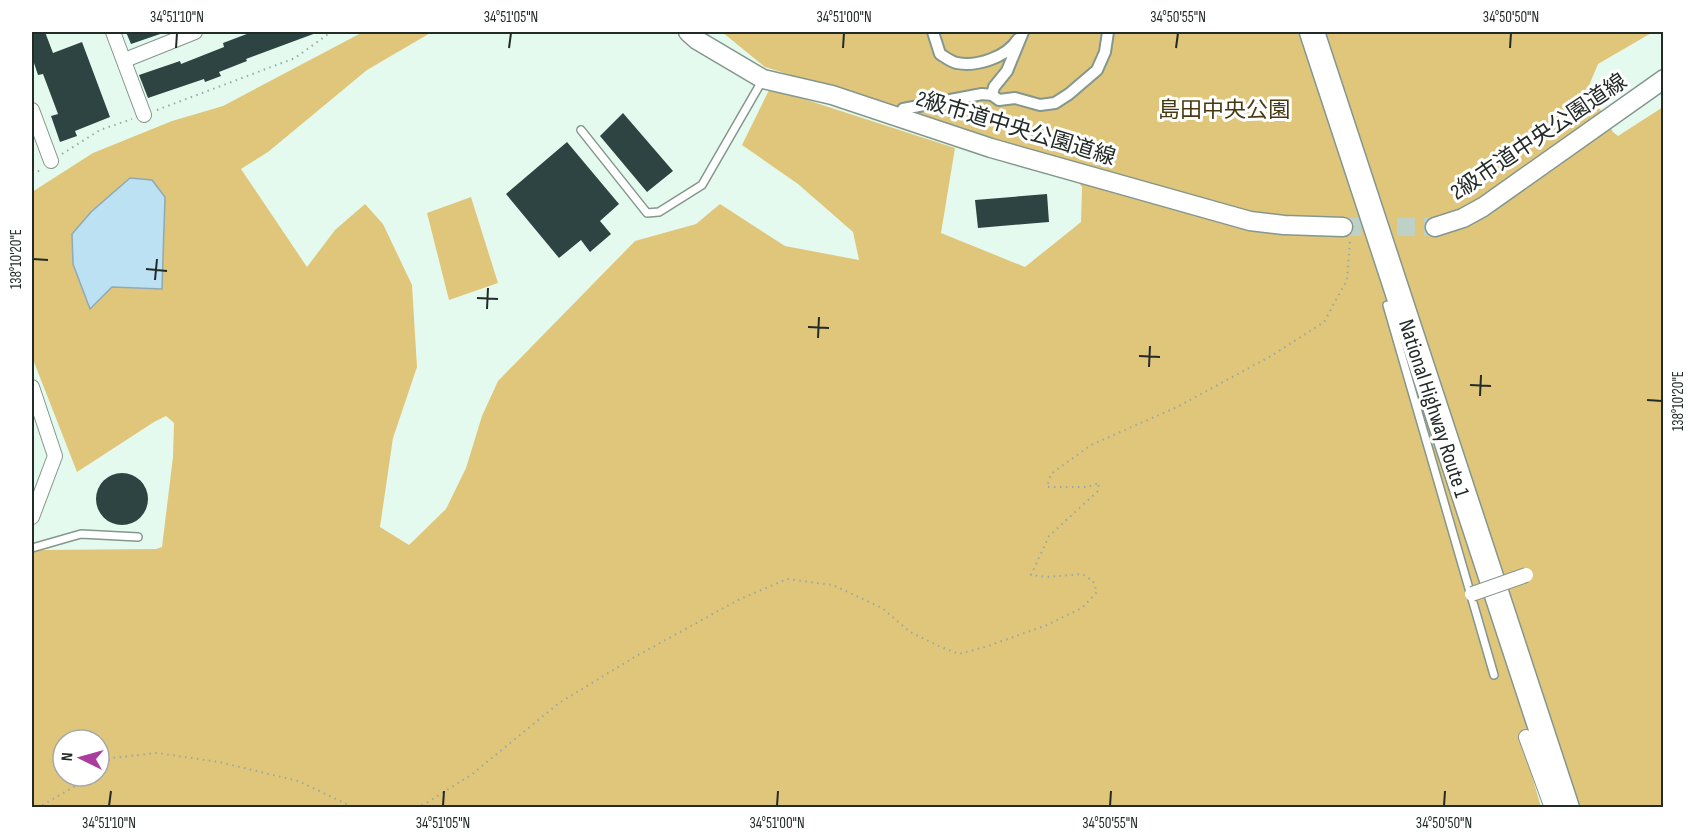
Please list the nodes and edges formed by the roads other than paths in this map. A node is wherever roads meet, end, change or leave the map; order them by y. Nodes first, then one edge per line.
1 (113, 32) edge
2 (195, 32) edge
3 (688, 32) edge
4 (933, 32) edge
5 (1023, 32) edge
6 (1108, 32) edge
7 (1312, 32) edge
8 (125, 60) junction
9 (763, 79) junction
10 (1664, 79) edge
11 (992, 95) junction
12 (903, 109) dead end
13 (32, 110) edge
14 (144, 115) road end
15 (581, 130) dead end
16 (51, 161) road end
17 (1435, 227) tunnel mouth
18 (1347, 231) tunnel mouth
19 (1387, 305) dead end
20 (32, 387) edge
21 (32, 517) edge
22 (138, 537) dead end
23 (32, 548) edge
24 (1526, 575) dead end
25 (1472, 594) junction
26 (1494, 675) dead end
27 (1526, 736) dead end
28 (1552, 807) edge
29 (1569, 807) edge

1 - 8 street
2 - 8 street
3 - 9 street, 2級市道中央公園道線
4 - 5 street
5 - 11 street
6 - 11 street
7 - 29 highway, National Highway Route 1
8 - 14 street
9 - 15 lane
9 - 18 street, 2級市道中央公園道線
10 - 17 street, 2級市道中央公園道線
11 - 12 street
13 - 16 street
19 - 25 lane
20 - 21 street
22 - 23 lane
24 - 25 street, bridge
25 - 26 lane
27 - 28 street

